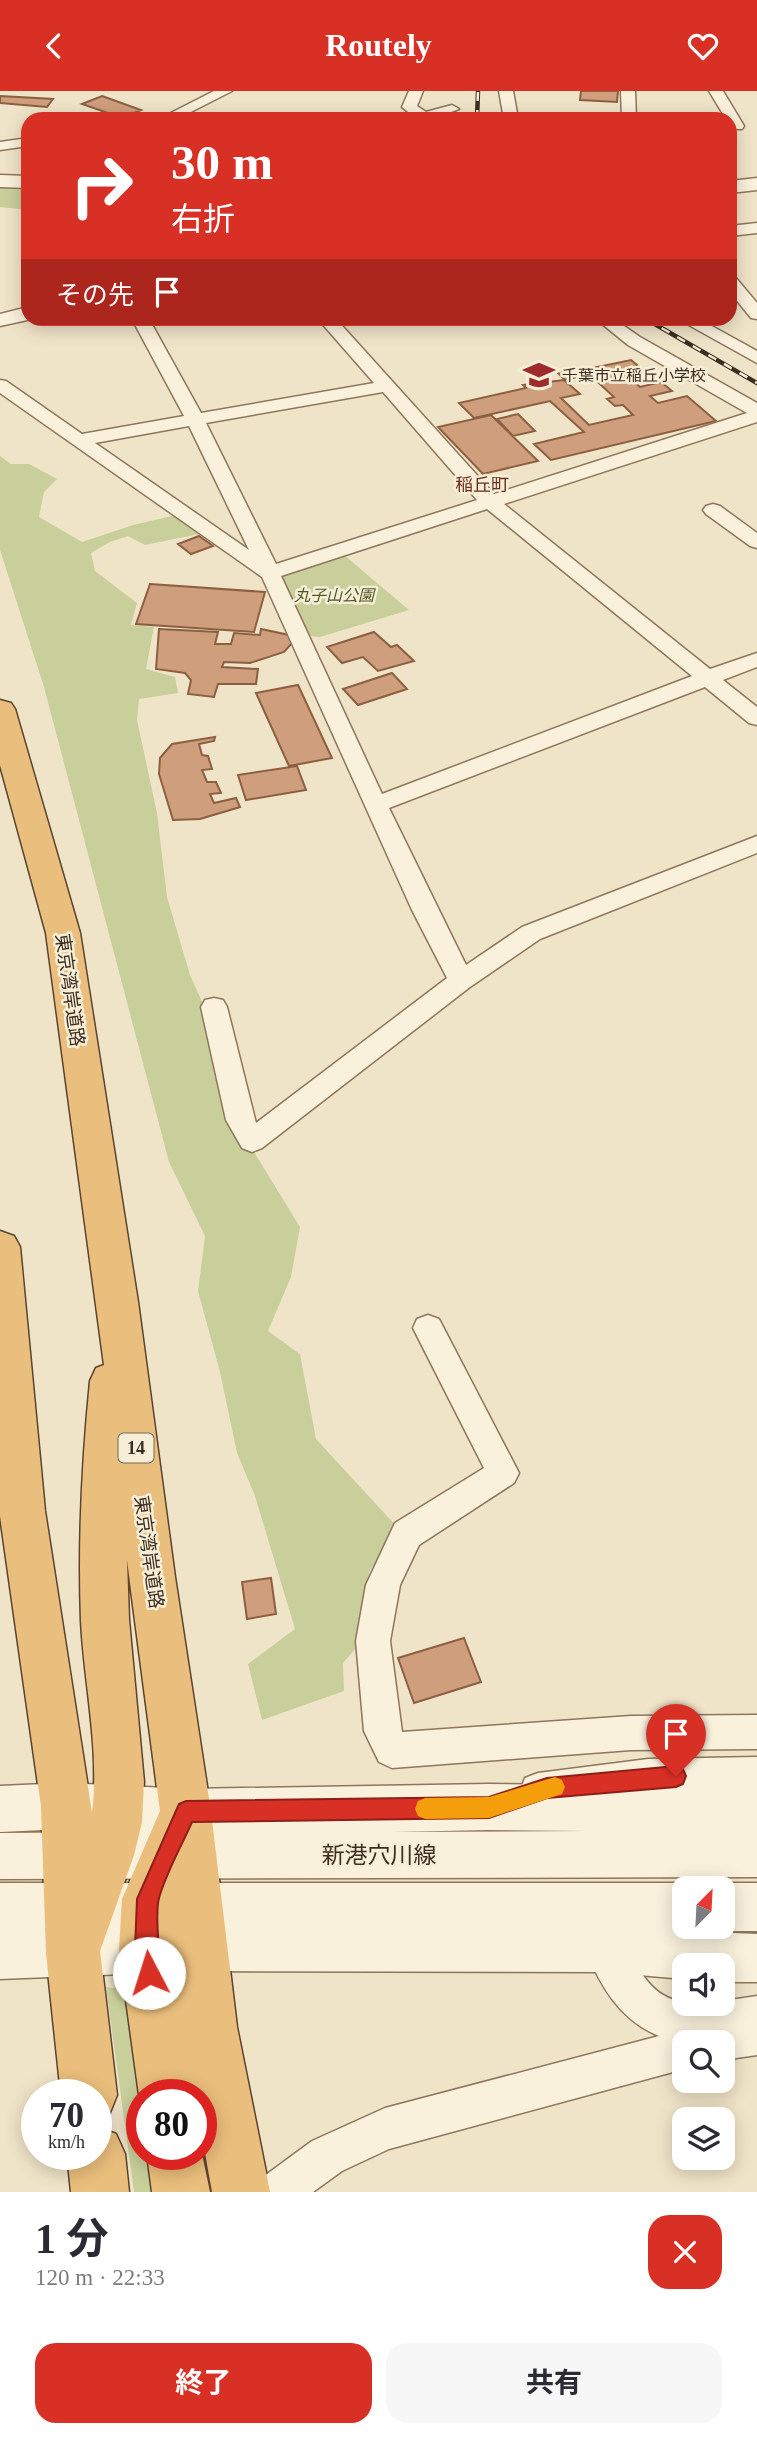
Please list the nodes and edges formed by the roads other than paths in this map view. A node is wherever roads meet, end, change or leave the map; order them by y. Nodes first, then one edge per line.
1 (225, 91) edge
2 (416, 91) edge
3 (506, 91) edge
4 (628, 91) edge
5 (716, 91) edge
6 (203, 95) edge
7 (452, 109) dead end
8 (177, 112) edge
9 (414, 112) edge
10 (442, 112) edge
11 (510, 112) edge
12 (629, 112) edge
13 (727, 112) edge
14 (757, 125) edge
15 (737, 126) edge
16 (21, 143) edge
17 (0, 146) edge
18 (757, 184) edge
19 (737, 186) edge
20 (757, 228) edge
21 (737, 230) edge
22 (757, 280) edge
23 (737, 281) edge
24 (737, 290) edge
25 (757, 314) edge
26 (21, 315) edge
27 (0, 320) edge
28 (145, 326) edge
29 (333, 326) edge
30 (614, 326) edge
31 (700, 326) edge
32 (757, 358) edge
33 (0, 386) edge
34 (388, 386) junction
35 (757, 413) edge
36 (196, 419) junction
37 (78, 440) junction
38 (489, 502) junction
39 (713, 510) dead end
40 (757, 542) edge
41 (269, 573) junction
42 (757, 659) edge
43 (706, 678) junction
44 (0, 709) edge
45 (757, 718) edge
46 (10, 776) edge
47 (377, 804) junction
48 (757, 844) edge
49 (461, 981) junction
50 (214, 1007) dead end
51 (0, 1247) edge
52 (2, 1293) edge
53 (117, 1302) junction
54 (428, 1328) dead end
55 (757, 1732) edge
56 (757, 1775) edge
57 (66, 1805) junction
58 (489, 1807) junction
59 (118, 1808) junction
60 (0, 1809) edge
61 (757, 1810) edge
62 (186, 1812) junction
63 (757, 1854) edge
64 (0, 1856) edge
65 (0, 1907) edge
66 (672, 1907) edge
67 (735, 1907) edge
68 (757, 1907) edge
69 (200, 1947) junction
70 (604, 1948) junction
71 (146, 1949) junction
72 (73, 1953) junction
73 (0, 1955) edge
74 (757, 1958) edge
75 (757, 2016) edge
76 (757, 2035) edge
77 (735, 2038) edge
78 (672, 2052) edge
79 (87, 2079) edge
80 (165, 2079) edge
81 (98, 2170) edge
82 (178, 2170) edge
83 (100, 2192) edge
84 (181, 2192) edge
85 (241, 2192) edge
86 (278, 2192) edge

1 - 6 street
2 - 9 street
3 - 11 street
4 - 12 street
5 - 13 street
6 - 8 street
7 - 10 street
14 - 15 street
16 - 17 street
18 - 19 street
20 - 21 street
22 - 23 street
24 - 25 street
26 - 27 street
28 - 36 street
29 - 34 street
30 - 35 street
31 - 32 street
33 - 37 street
34 - 36 street
34 - 38 street
35 - 38 street
36 - 37 street
36 - 41 street
37 - 41 street
38 - 41 street
38 - 43 street
39 - 40 street
41 - 47 street
42 - 43 street
43 - 45 street
43 - 47 street
44 - 46 highway, 東京湾岸道路 / 14
46 - 53 highway, 東京湾岸道路 / 14
47 - 49 street
48 - 49 street
49 - 50 street
51 - 52 highway
52 - 57 highway
53 - 59 highway
53 - 62 highway, 東京湾岸道路 / 14
54 - 55 street
56 - 58 street
57 - 59 street
57 - 60 street
57 - 72 highway
58 - 61 street
58 - 62 street
59 - 62 street
59 - 72 highway
62 - 69 highway, 東京湾岸道路 / 14
62 - 71 highway
63 - 64 street, 新港穴川線
65 - 66 street
67 - 68 street
69 - 70 street
69 - 71 street
69 - 85 highway, 東京湾岸道路 / 14
70 - 74 street
70 - 75 street
71 - 72 street
71 - 80 highway
72 - 73 street
72 - 79 highway
76 - 77 street
78 - 86 street
81 - 83 highway
82 - 84 highway

